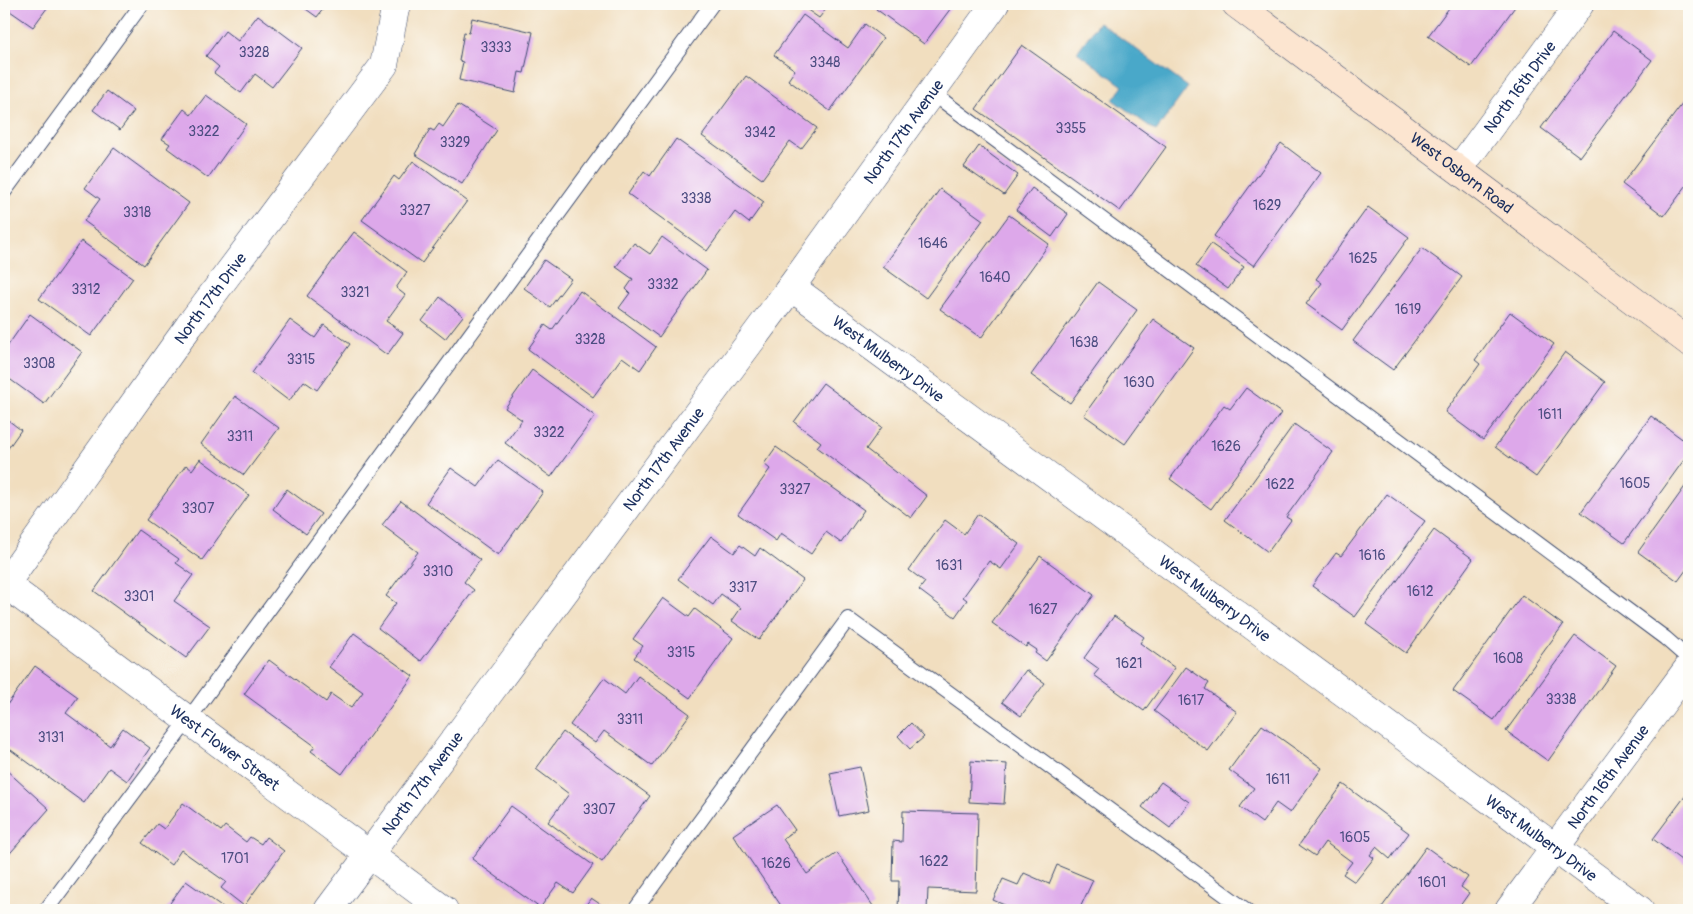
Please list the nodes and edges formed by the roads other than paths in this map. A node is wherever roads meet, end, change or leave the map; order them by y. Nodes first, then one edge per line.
1 (142, 4) edge
2 (396, 4) edge
3 (712, 4) edge
4 (995, 4) edge
5 (1236, 4) edge
6 (1580, 4) edge
7 (931, 92) junction
8 (1459, 169) junction
9 (4, 192) edge
10 (791, 287) junction
11 (1689, 342) edge
12 (4, 585) edge
13 (1689, 659) edge
14 (1689, 667) edge
15 (188, 720) junction
16 (1556, 848) junction
17 (369, 854) junction
18 (46, 910) edge
19 (328, 910) edge
20 (444, 910) edge
21 (635, 910) edge
22 (1246, 910) edge
23 (1509, 910) edge
24 (1640, 910) edge

1 - 9 lane
2 - 12 street, North 17th Drive
3 - 15 lane
4 - 7 street, North 17th Avenue
5 - 8 street, West Osborn Road
6 - 8 street, North 16th Drive
7 - 10 street, North 17th Avenue
7 - 13 lane
8 - 11 street, West Osborn Road
10 - 16 street, West Mulberry Drive
10 - 17 street, North 17th Avenue
12 - 15 street, West Flower Street
14 - 16 street, North 16th Avenue
15 - 17 street, West Flower Street
15 - 18 lane
16 - 23 street, North 16th Avenue
16 - 24 street, West Mulberry Drive
17 - 19 street, North 17th Avenue
17 - 20 street, West Flower Street
21 - 22 lane

